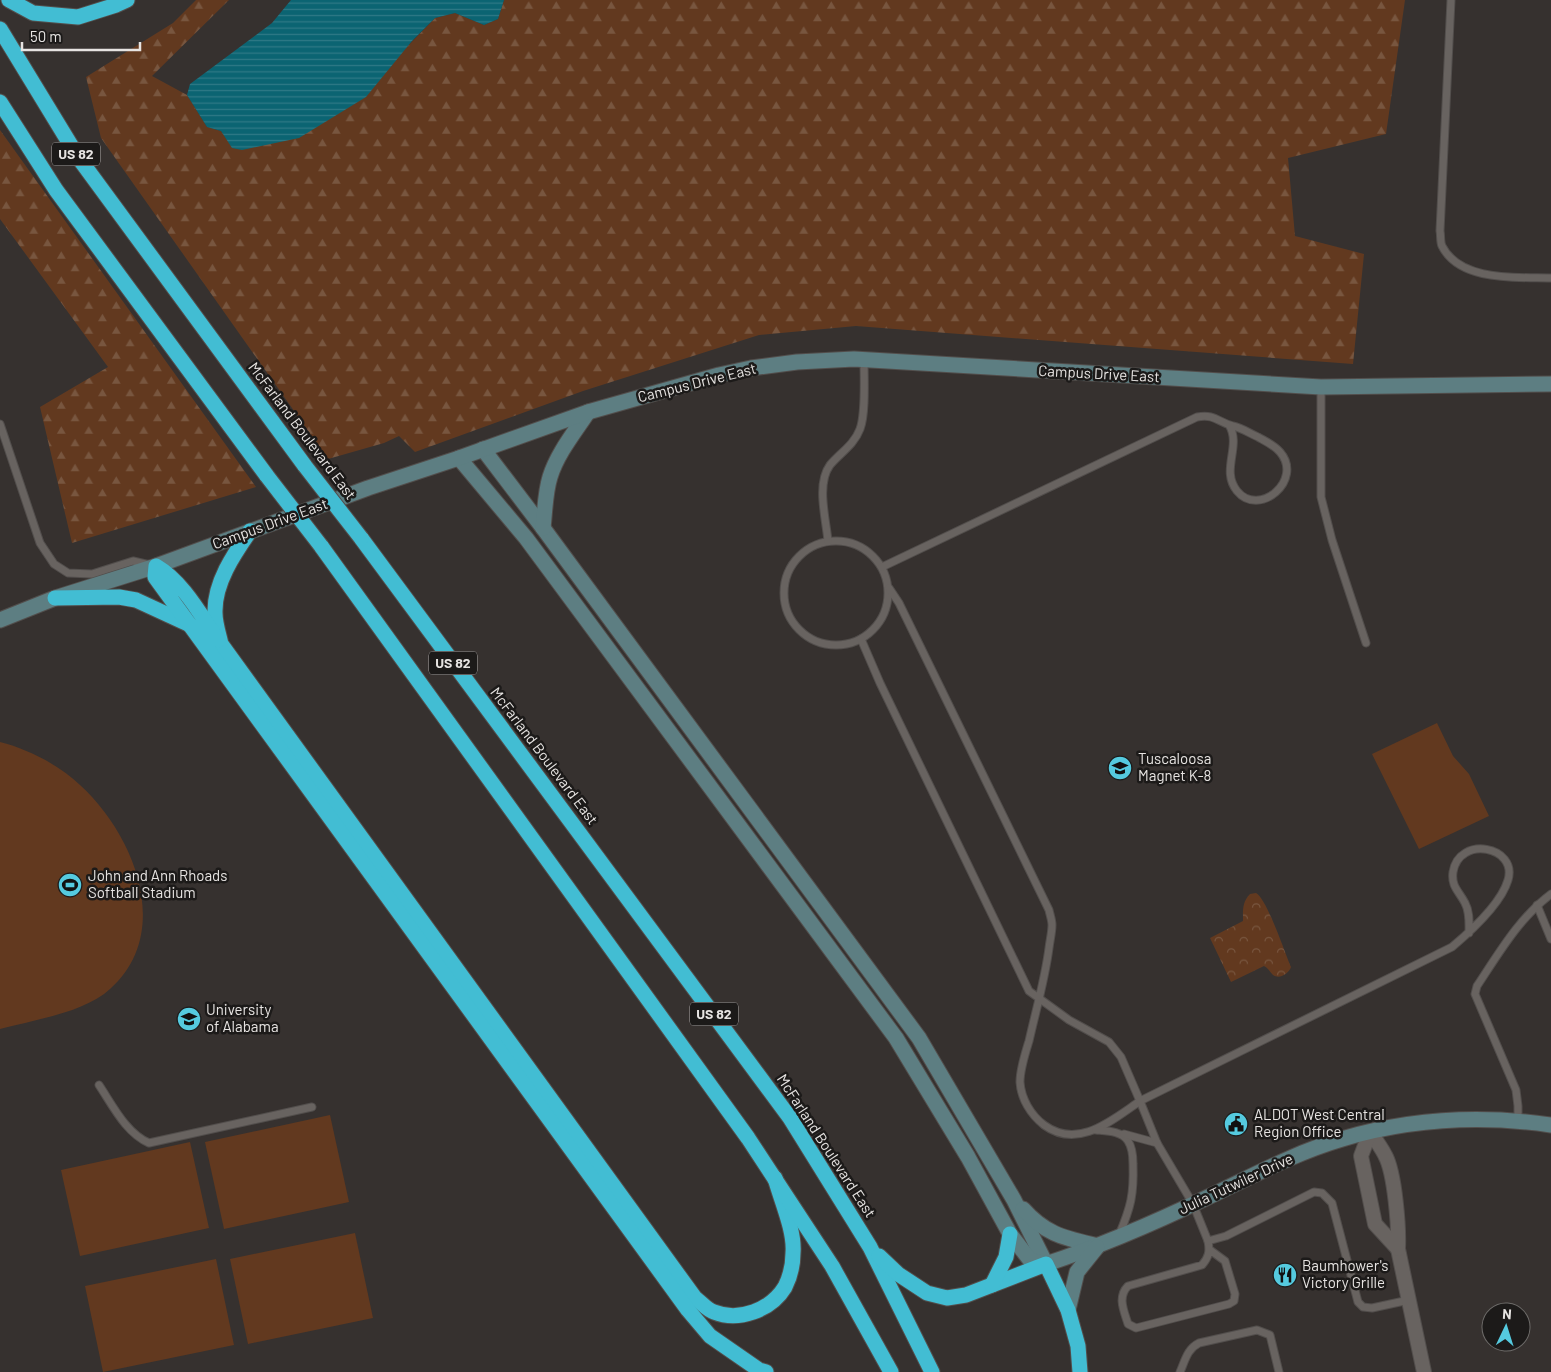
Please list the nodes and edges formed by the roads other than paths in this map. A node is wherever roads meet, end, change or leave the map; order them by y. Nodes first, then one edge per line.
1 (9, 0) edge
2 (126, 0) edge
3 (1451, 0) edge
4 (0, 29) edge
5 (0, 102) edge
6 (1551, 278) edge
7 (864, 360) junction
8 (1551, 384) edge
9 (1321, 387) junction
10 (588, 412) junction
11 (0, 424) edge
12 (1229, 425) junction
13 (483, 449) junction
14 (459, 458) junction
15 (543, 528) junction
16 (250, 531) junction
17 (828, 541) junction
18 (156, 566) junction
19 (882, 567) junction
20 (889, 588) junction
21 (55, 598) junction
22 (0, 620) edge
23 (189, 624) junction
24 (861, 639) junction
25 (1366, 643) dead end
26 (221, 644) junction
27 (1551, 894) edge
28 (1537, 905) junction
29 (1469, 933) junction
30 (1551, 939) edge
31 (1039, 999) junction
32 (99, 1085) dead end
33 (1140, 1101) junction
34 (312, 1108) dead end
35 (1518, 1121) junction
36 (1551, 1125) edge
37 (1096, 1130) junction
38 (1370, 1132) junction
39 (1118, 1133) junction
40 (1157, 1143) junction
41 (775, 1178) junction
42 (1014, 1200) junction
43 (1192, 1204) junction
44 (1010, 1234) junction
45 (1118, 1238) junction
46 (1208, 1240) junction
47 (1098, 1246) junction
48 (870, 1248) junction
49 (1398, 1249) junction
50 (1210, 1250) junction
51 (1046, 1264) junction
52 (992, 1285) junction
53 (1409, 1300) junction
54 (1068, 1310) junction
55 (766, 1372) edge
56 (890, 1372) edge
57 (932, 1372) edge
58 (1080, 1372) edge
59 (1180, 1372) edge
60 (1280, 1372) edge
61 (1424, 1372) edge

1 - 2 highway
3 - 6 lane
4 - 48 highway, McFarland Boulevard East / US 82, bridge
5 - 41 highway, US 82, bridge
7 - 9 street, Campus Drive East
7 - 10 street, Campus Drive East
7 - 17 lane
8 - 9 street, Campus Drive East
9 - 25 lane
10 - 13 street, Campus Drive East
10 - 15 street
11 - 18 lane
12 - 12 lane
12 - 19 lane
13 - 14 street, Campus Drive East
13 - 15 street
14 - 16 street, Campus Drive East
14 - 44 street
15 - 42 street
16 - 18 street, Campus Drive East
16 - 26 highway
17 - 19 lane
17 - 24 lane
18 - 21 street, Campus Drive East
18 - 23 highway
18 - 26 highway
19 - 20 lane
20 - 24 lane
20 - 31 lane
21 - 22 street, Campus Drive East
21 - 23 highway
23 - 55 highway
24 - 31 lane
26 - 41 highway
27 - 28 lane
28 - 30 lane
28 - 35 lane
29 - 29 lane
29 - 33 lane
31 - 33 lane
31 - 37 lane
32 - 34 lane
33 - 37 lane
33 - 40 lane
35 - 36 street, Julia Tutwiler Drive
35 - 38 street, Julia Tutwiler Drive
37 - 39 lane
38 - 43 street, Julia Tutwiler Drive
38 - 49 street
38 - 49 street
39 - 40 lane
39 - 45 lane
40 - 43 lane
41 - 56 highway, US 82
42 - 47 street
42 - 51 street
43 - 45 street, Julia Tutwiler Drive
43 - 46 lane
44 - 51 street
44 - 52 highway
45 - 47 street, Julia Tutwiler Drive
46 - 50 lane
46 - 53 lane
47 - 51 street, Julia Tutwiler Drive
47 - 54 street
48 - 52 highway
48 - 57 highway, McFarland Boulevard East / US 82
49 - 53 street
50 - 50 lane
51 - 52 highway
51 - 54 highway
53 - 61 street
54 - 58 highway
59 - 60 lane

